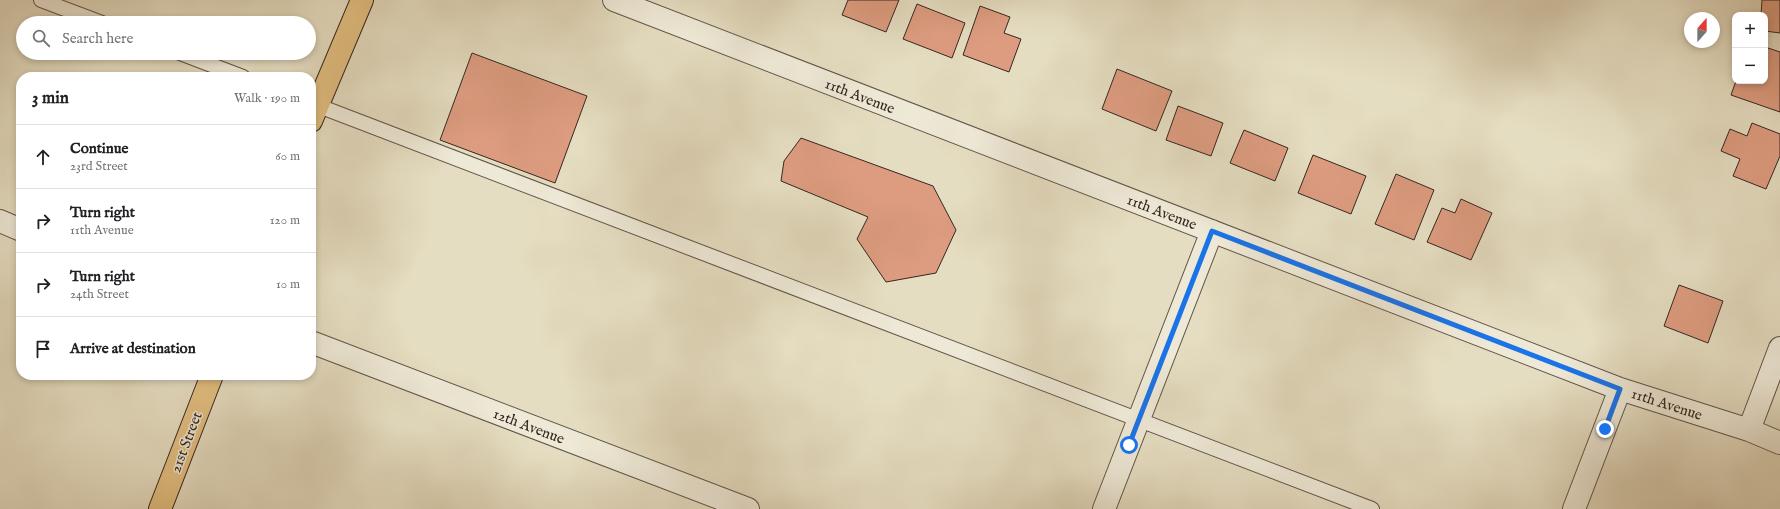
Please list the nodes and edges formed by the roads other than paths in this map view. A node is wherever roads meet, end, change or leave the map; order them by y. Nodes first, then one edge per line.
1 (41, 0) edge
2 (362, 0) edge
3 (614, 0) edge
4 (83, 16) edge
5 (198, 60) edge
6 (230, 72) edge
7 (316, 103) edge
8 (316, 111) edge
9 (0, 222) edge
10 (16, 228) edge
11 (1212, 231) junction
12 (316, 344) edge
13 (1780, 348) edge
14 (210, 380) edge
15 (1620, 389) junction
16 (1139, 419) junction
17 (1749, 430) junction
18 (1780, 443) edge
19 (160, 509) edge
20 (748, 509) edge
21 (1104, 509) edge
22 (1372, 509) edge
23 (1574, 509) edge

1 - 4 lane
2 - 7 main road
3 - 11 street, 11th Avenue
5 - 6 lane
8 - 16 lane
9 - 10 street
11 - 15 street, 11th Avenue
11 - 16 street
12 - 20 street, 12th Avenue
13 - 17 street
14 - 19 main road, 21st Street
15 - 17 street, 11th Avenue
15 - 23 street
16 - 21 street
16 - 22 lane
17 - 18 street, 11th Avenue

